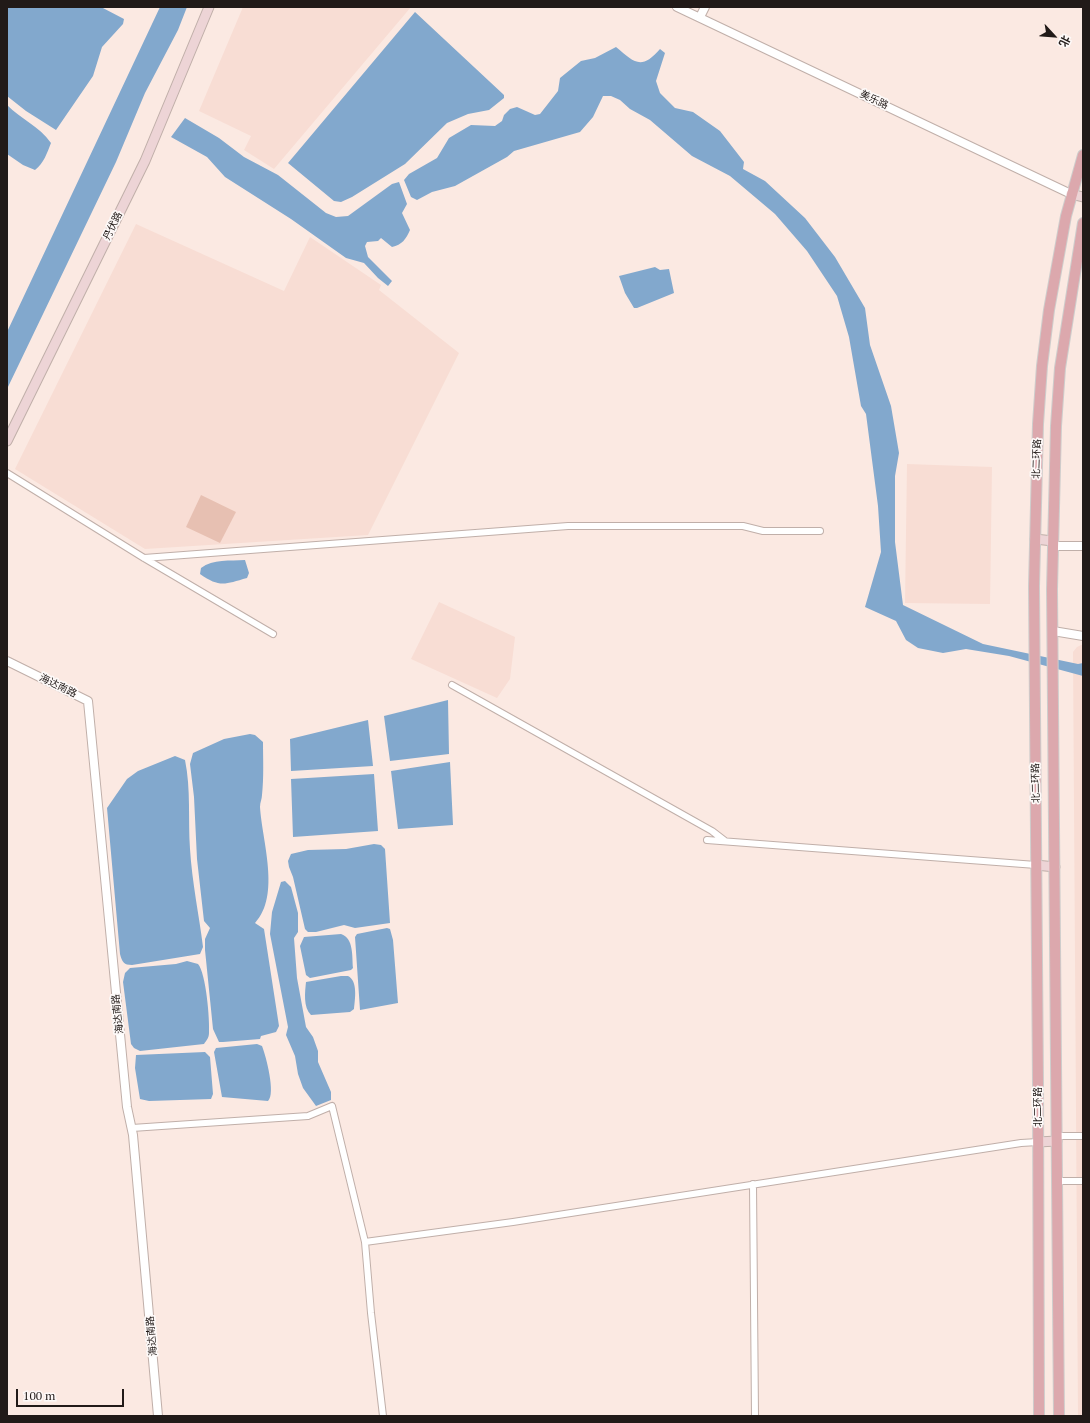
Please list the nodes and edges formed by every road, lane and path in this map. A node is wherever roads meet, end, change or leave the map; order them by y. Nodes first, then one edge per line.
1 (209, 7) edge
2 (677, 7) edge
3 (705, 7) edge
4 (700, 18) junction
5 (1083, 155) edge
6 (1071, 194) junction
7 (1083, 197) edge
8 (1083, 223) edge
9 (7, 441) edge
10 (7, 473) edge
11 (820, 531) dead end
12 (1035, 539) junction
13 (1053, 543) junction
14 (1083, 546) edge
15 (144, 558) junction
16 (1053, 631) junction
17 (273, 634) dead end
18 (1083, 636) edge
19 (7, 661) edge
20 (452, 685) dead end
21 (707, 840) dead end
22 (726, 841) junction
23 (1036, 865) junction
24 (1055, 867) junction
25 (132, 1128) junction
26 (1083, 1136) edge
27 (1057, 1139) junction
28 (1038, 1142) junction
29 (1058, 1181) junction
30 (1083, 1181) edge
31 (753, 1184) junction
32 (365, 1242) junction
33 (158, 1416) edge
34 (383, 1416) edge
35 (755, 1416) edge
36 (1039, 1416) edge
37 (1059, 1416) edge

1 - 9 main road, 丹伏路
2 - 4 street, 美乐路
3 - 4 street
4 - 6 street, 美乐路
5 - 6 main road, 北二环路
6 - 7 main road
6 - 12 main road, 北二环路
8 - 13 main road, 北二环路
10 - 15 street
11 - 15 street
12 - 13 main road
12 - 23 main road, 北二环路
13 - 14 street
13 - 16 main road, 北二环路
15 - 17 street
16 - 18 street
16 - 24 main road, 北二环路
19 - 25 street, 海达南路
20 - 22 street
21 - 22 street
22 - 23 street
23 - 24 main road
23 - 28 main road, 北二环路
24 - 27 main road, 北二环路
25 - 32 street
25 - 33 street, 海达南路
26 - 27 street
27 - 28 main road
27 - 29 main road, 北二环路
28 - 31 street
28 - 36 main road, 北二环路
29 - 30 street
29 - 37 main road, 北二环路
31 - 32 street
31 - 35 street
32 - 34 street

